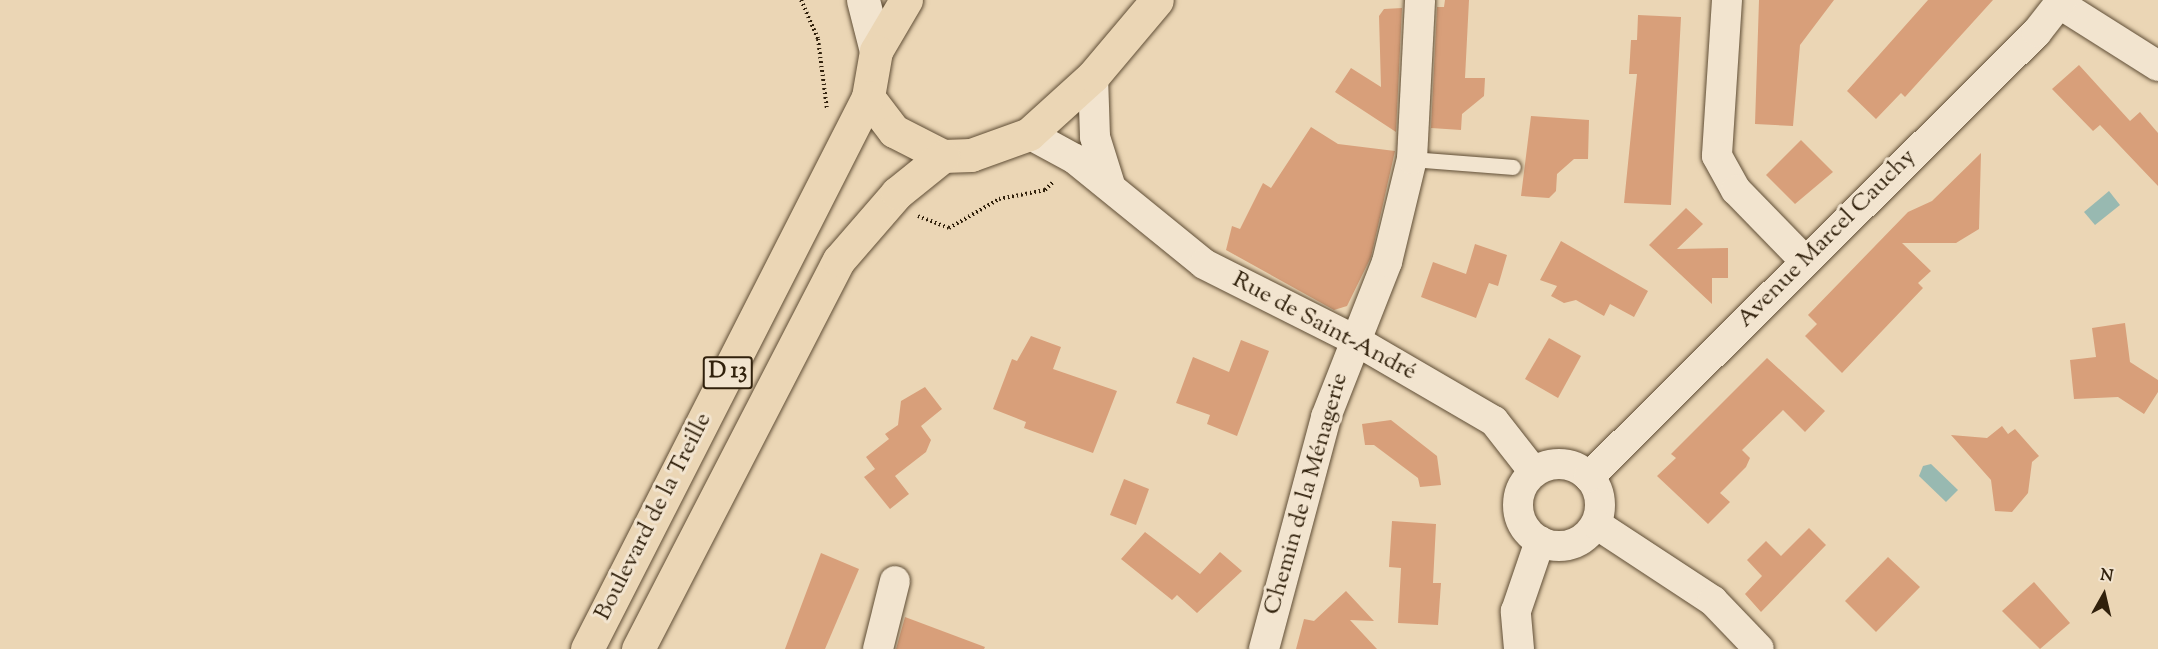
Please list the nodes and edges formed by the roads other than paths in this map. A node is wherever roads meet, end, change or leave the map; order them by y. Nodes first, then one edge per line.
1 (863, 0) edge
2 (906, 0) edge
3 (1157, 0) edge
4 (1420, 0) edge
5 (1727, 0) edge
6 (2061, 2) edge
7 (876, 51) junction
8 (2158, 66) edge
9 (1093, 76) junction
10 (868, 97) junction
11 (1029, 134) junction
12 (943, 156) junction
13 (1412, 159) junction
14 (1513, 167) dead end
15 (1110, 185) junction
16 (1804, 260) junction
17 (1353, 339) junction
18 (1534, 472) junction
19 (1589, 477) junction
20 (1596, 524) junction
21 (1540, 541) junction
22 (895, 581) dead end
23 (587, 649) edge
24 (638, 649) edge
25 (878, 649) edge
26 (1264, 649) edge
27 (1519, 649) edge
28 (1759, 649) edge

1 - 7 main road
2 - 7 main road
3 - 9 main road
4 - 13 street, Chemin de la Ménagerie
5 - 16 street
6 - 8 street
6 - 16 street, Avenue Marcel Cauchy
7 - 10 main road, Boulevard de la Treille
9 - 11 main road
9 - 15 street
10 - 12 main road
10 - 23 main road, Boulevard de la Treille / D 13
11 - 12 main road
11 - 15 street, Rue de Saint-André
12 - 24 main road, Boulevard de la Treille / D 13
13 - 14 lane
13 - 17 street, Chemin de la Ménagerie
15 - 17 street, Rue de Saint-André
16 - 19 street, Avenue Marcel Cauchy
17 - 18 street, Rue de Saint-André
17 - 26 street, Chemin de la Ménagerie
18 - 19 street
18 - 21 street
19 - 20 street
20 - 21 street
20 - 28 street
21 - 27 street
22 - 25 street

